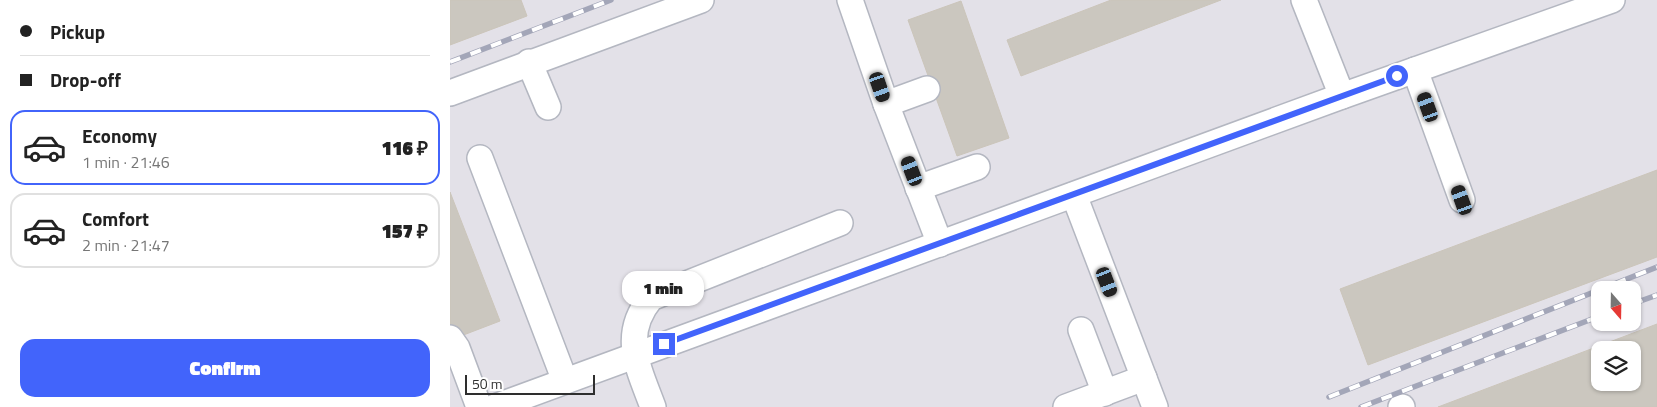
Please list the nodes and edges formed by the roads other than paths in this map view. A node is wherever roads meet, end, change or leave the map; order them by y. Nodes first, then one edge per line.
1 (701, 0) edge
2 (850, 0) edge
3 (1612, 0) edge
4 (1307, 1) edge
5 (529, 62) junction
6 (1414, 70) junction
7 (927, 89) dead end
8 (450, 93) edge
9 (1342, 96) junction
10 (886, 104) junction
11 (548, 107) dead end
12 (480, 158) dead end
13 (977, 167) dead end
14 (918, 188) junction
15 (1074, 196) junction
16 (1462, 200) dead end
17 (840, 223) dead end
18 (940, 244) junction
19 (1081, 330) dead end
20 (450, 338) edge
21 (634, 356) junction
22 (1144, 378) junction
23 (565, 381) junction
24 (1105, 393) junction
25 (479, 407) edge
26 (495, 407) edge
27 (653, 407) edge
28 (1066, 407) edge
29 (1155, 407) edge

1 - 5 lane
2 - 10 lane
3 - 6 lane
4 - 9 lane
5 - 8 lane
5 - 11 lane
6 - 9 lane
6 - 16 lane
7 - 10 lane
9 - 15 lane
10 - 14 lane
12 - 23 lane
13 - 14 lane
14 - 18 lane
15 - 18 lane
15 - 22 lane
17 - 21 lane
18 - 21 lane
19 - 24 lane
20 - 25 lane
21 - 23 lane
21 - 27 lane
22 - 24 lane
22 - 29 lane
23 - 26 lane
24 - 28 lane

